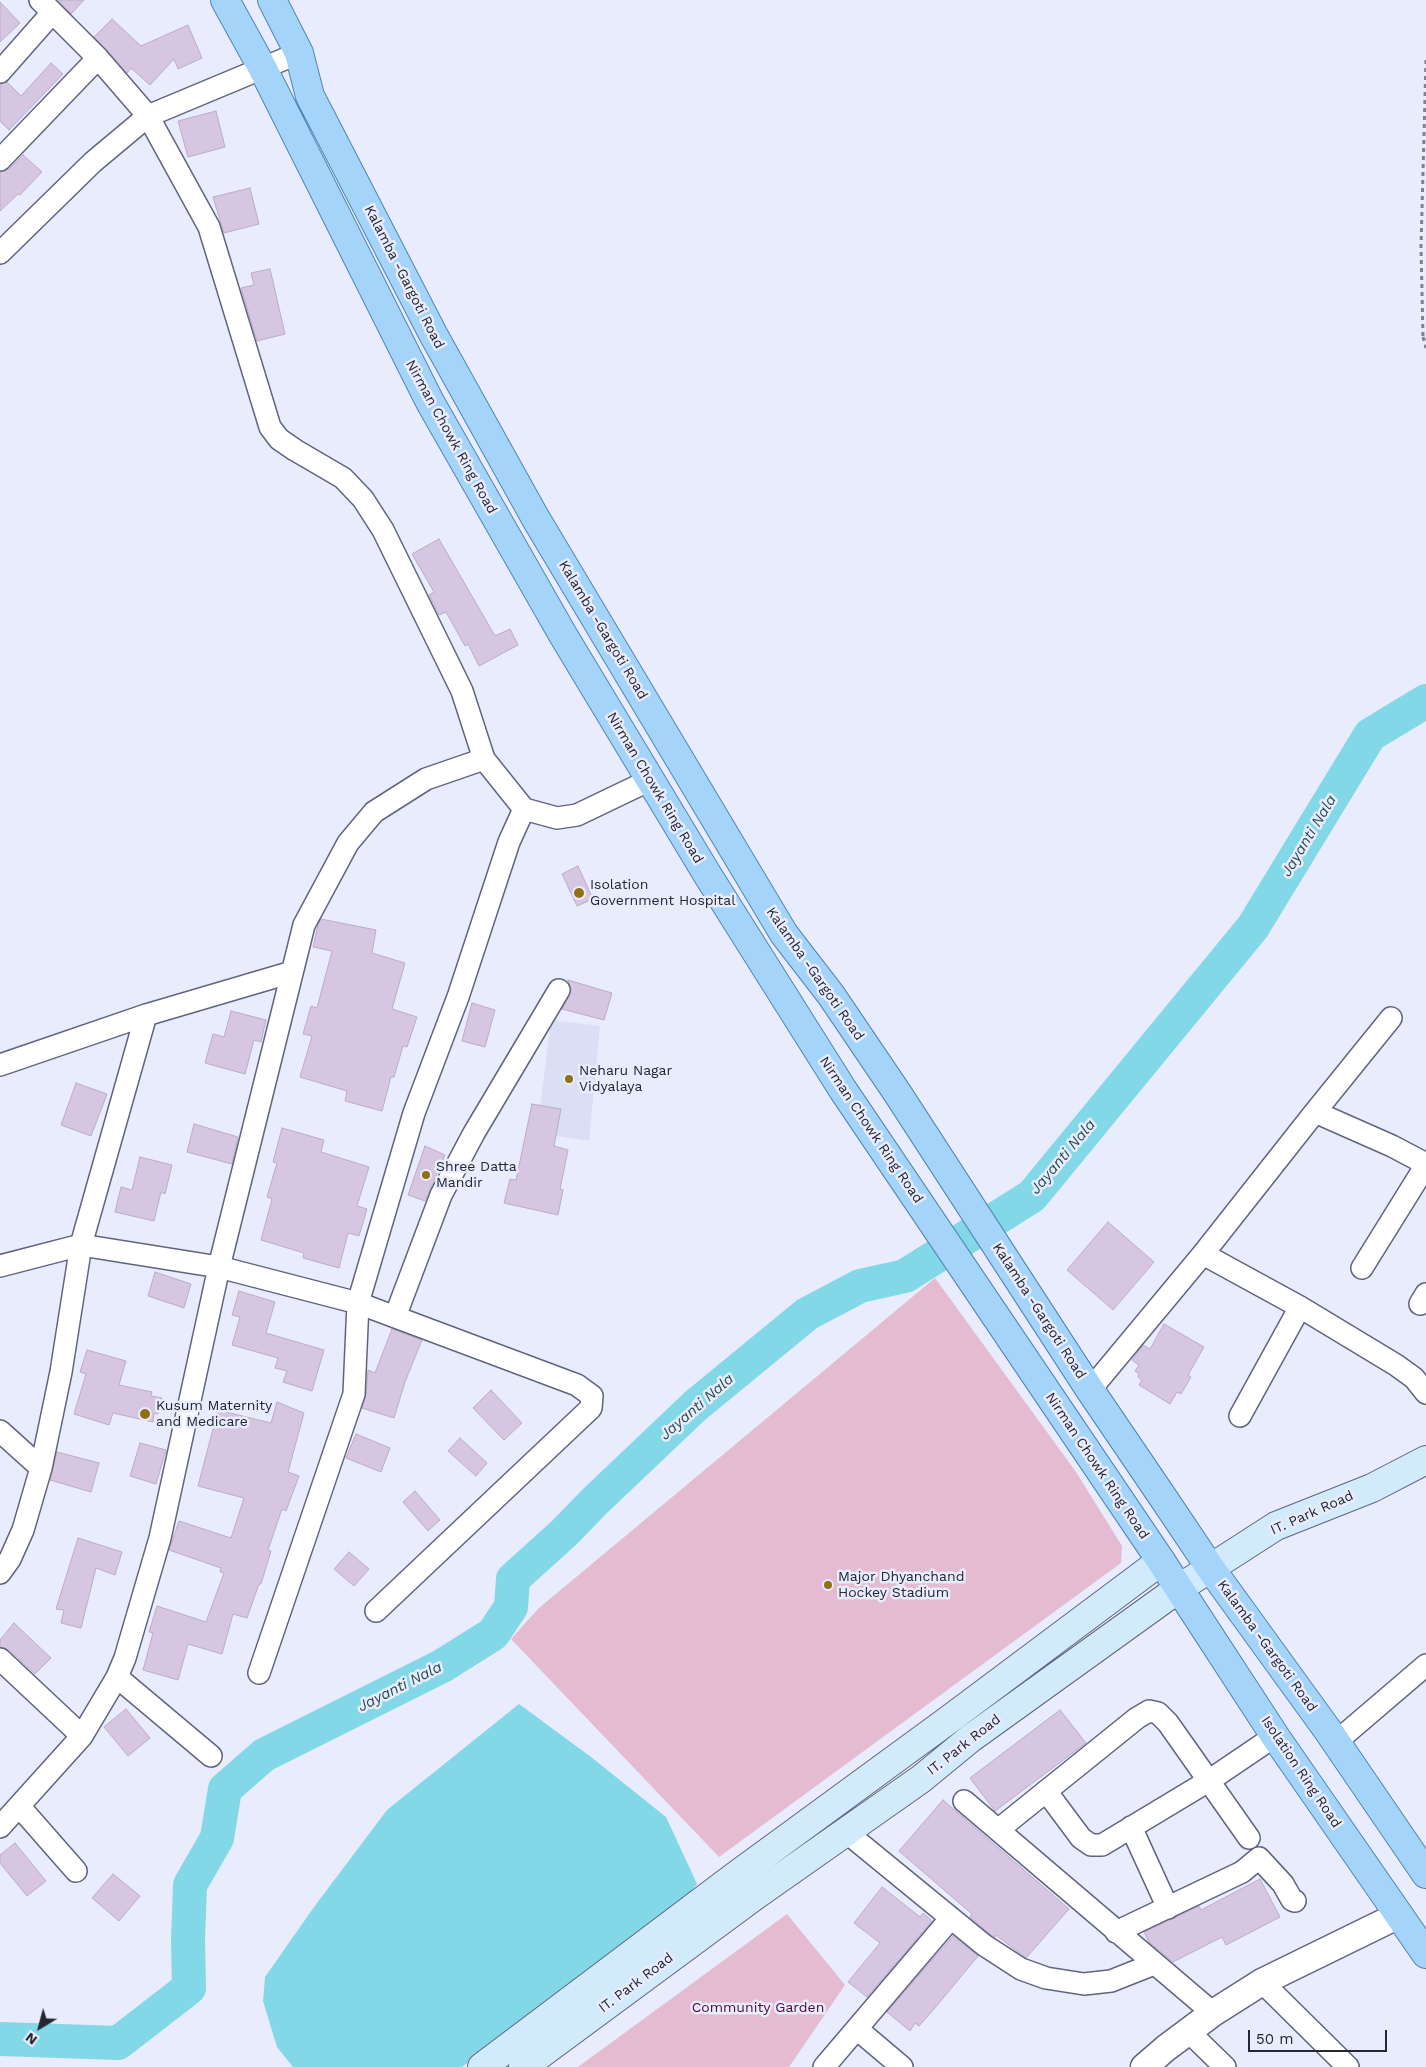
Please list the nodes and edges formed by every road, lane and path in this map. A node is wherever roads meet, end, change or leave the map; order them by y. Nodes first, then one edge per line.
1 (225, 0) edge
2 (272, 0) edge
3 (46, 6) edge
4 (299, 53) junction
5 (98, 58) junction
6 (1426, 60) edge
7 (263, 69) junction
8 (0, 72) edge
9 (148, 116) junction
10 (0, 160) edge
11 (0, 253) edge
12 (1424, 338) edge
13 (1426, 348) edge
14 (484, 759) junction
15 (650, 780) junction
16 (524, 809) junction
17 (292, 972) junction
18 (559, 990) dead end
19 (146, 1015) junction
20 (1391, 1018) dead end
21 (0, 1065) edge
22 (1315, 1112) junction
23 (1426, 1165) edge
24 (81, 1245) junction
25 (1203, 1254) junction
26 (0, 1266) edge
27 (219, 1267) junction
28 (1362, 1268) dead end
29 (358, 1303) junction
30 (1300, 1307) junction
31 (395, 1317) junction
32 (1090, 1390) junction
33 (1426, 1393) edge
34 (1240, 1416) dead end
35 (0, 1431) edge
36 (1426, 1460) edge
37 (41, 1468) junction
38 (1161, 1561) junction
39 (1212, 1568) junction
40 (0, 1572) edge
41 (1178, 1589) junction
42 (376, 1611) dead end
43 (0, 1659) edge
44 (1426, 1665) edge
45 (259, 1673) dead end
46 (117, 1677) junction
47 (82, 1736) junction
48 (1275, 1736) junction
49 (1336, 1742) junction
50 (211, 1756) dead end
51 (1210, 1780) junction
52 (1046, 1791) junction
53 (964, 1802) dead end
54 (19, 1806) junction
55 (0, 1827) edge
56 (1131, 1827) junction
57 (998, 1830) junction
58 (846, 1832) junction
59 (1249, 1838) dead end
60 (76, 1871) dead end
61 (1426, 1874) edge
62 (1295, 1901) dead end
63 (1168, 1908) junction
64 (1399, 1915) junction
65 (951, 1918) junction
66 (1116, 1932) junction
67 (1426, 1954) edge
68 (1154, 1964) junction
69 (1262, 1982) junction
70 (1213, 2013) junction
71 (857, 2029) junction
72 (1188, 2030) junction
73 (482, 2067) edge
74 (523, 2067) edge
75 (824, 2067) edge
76 (902, 2067) edge
77 (1144, 2067) edge
78 (1225, 2067) edge
79 (1348, 2067) edge

1 - 7 main road, Nirman Chowk Ring Road
2 - 4 main road, Kalamba -Gargoti Road
3 - 5 street
3 - 8 street
4 - 7 street
4 - 32 main road, Kalamba -Gargoti Road
5 - 9 street
5 - 10 street
6 - 12 path
7 - 9 street
7 - 15 main road, Nirman Chowk Ring Road
9 - 11 street
9 - 14 street
12 - 13 path
14 - 16 street
14 - 17 street
15 - 16 street
15 - 38 main road, Nirman Chowk Ring Road
16 - 29 street
17 - 19 street
17 - 27 street
18 - 31 street
19 - 21 street
19 - 24 street
20 - 22 street
22 - 23 street
22 - 25 street
23 - 28 street
24 - 26 street
24 - 27 street
24 - 37 street
25 - 30 street
25 - 32 street
27 - 29 street
27 - 46 street
29 - 31 street
29 - 45 street
30 - 33 street
30 - 34 street
31 - 42 street
32 - 39 main road, Kalamba -Gargoti Road
35 - 37 street
36 - 39 main road, IT. Park Road
37 - 40 street
38 - 41 main road, Nirman Chowk Ring Road
38 - 73 main road, IT. Park Road
39 - 41 main road, IT. Park Road
39 - 49 main road, Kalamba -Gargoti Road
41 - 48 main road, Isolation Ring Road
41 - 58 main road, IT. Park Road
43 - 47 street
44 - 49 street
46 - 47 street
46 - 50 street
47 - 54 street
48 - 51 street
48 - 64 main road, Isolation Ring Road
49 - 61 main road, Kalamba -Gargoti Road
51 - 52 street
51 - 56 street
51 - 59 street
52 - 56 street
52 - 57 street
53 - 57 street
54 - 55 street
54 - 60 street
56 - 63 street
57 - 66 street
58 - 65 street
58 - 74 main road, IT. Park Road
62 - 63 street
63 - 66 street
64 - 67 main road, Isolation Ring Road
64 - 69 street
65 - 68 street
65 - 71 street
66 - 68 street
68 - 70 street
69 - 70 street
69 - 79 street
70 - 72 street
71 - 75 street
71 - 76 street
72 - 77 street
72 - 78 street

